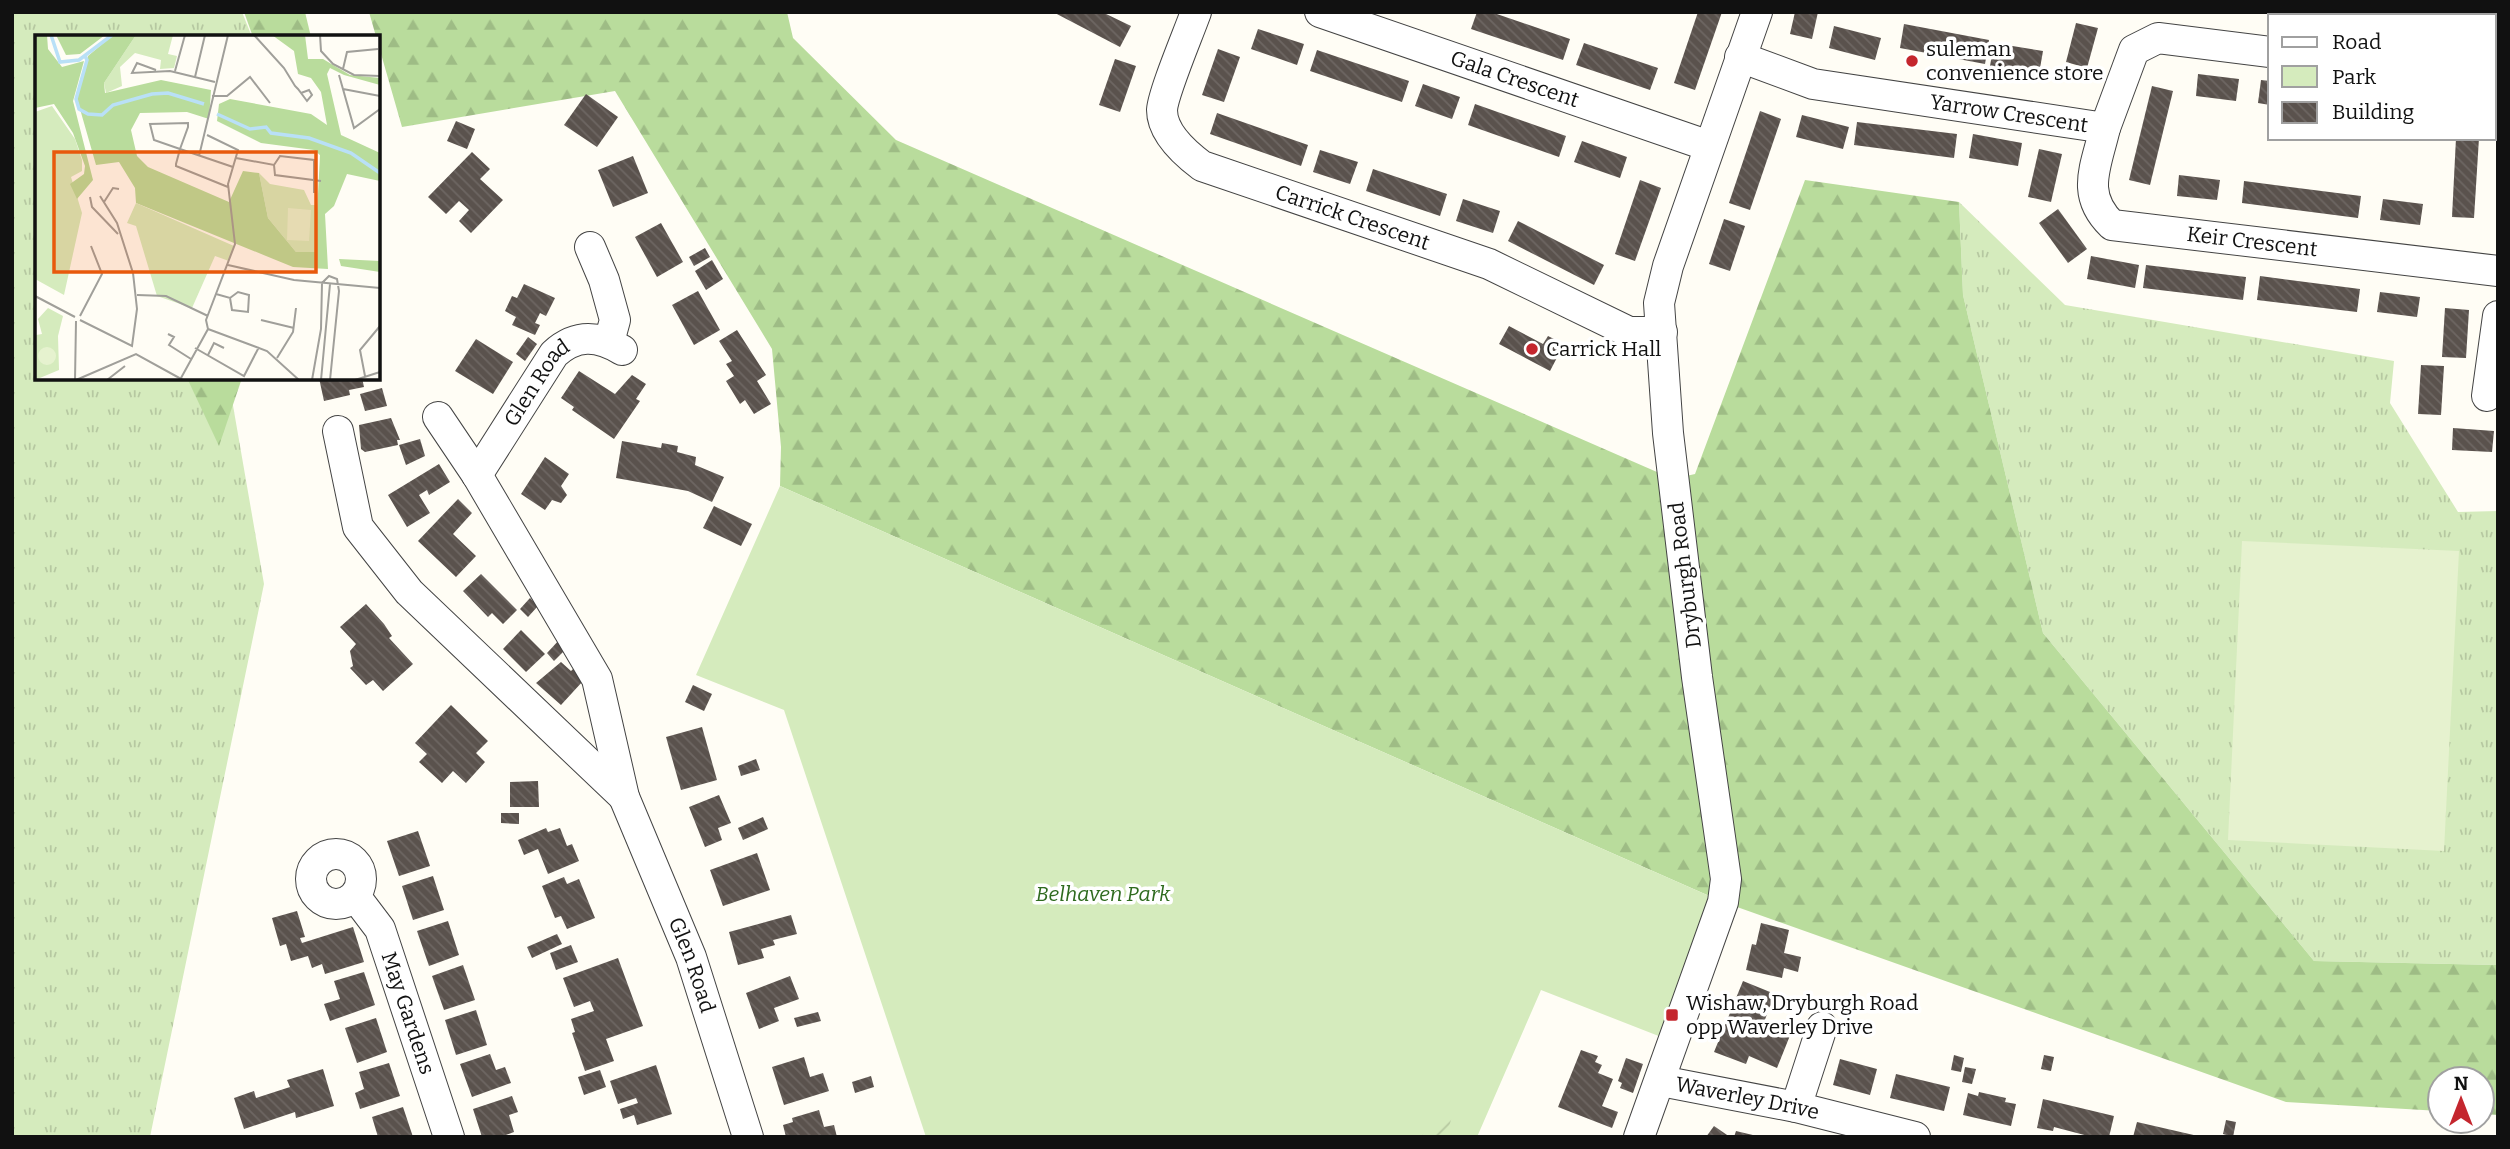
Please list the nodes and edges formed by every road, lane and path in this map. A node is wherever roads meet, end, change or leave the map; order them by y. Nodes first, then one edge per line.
1 (1196, 12) edge
2 (1320, 12) edge
3 (1757, 12) edge
4 (1394, 24) edge
5 (2268, 52) edge
6 (1740, 57) junction
7 (2105, 128) junction
8 (1709, 146) junction
9 (590, 247) dead end
10 (2498, 271) edge
11 (2498, 316) edge
12 (1662, 332) junction
13 (2487, 396) dead end
14 (438, 417) dead end
15 (338, 431) dead end
16 (477, 475) junction
17 (624, 797) junction
18 (355, 896) dead end
19 (1822, 1027) dead end
20 (1661, 1081) junction
21 (1796, 1107) junction
22 (449, 1137) edge
23 (748, 1137) edge
24 (1639, 1137) edge
25 (1915, 1137) edge

1 - 12 street, Carrick Crescent
2 - 4 street, Gala Crescent
3 - 6 street, Dryburgh Road
4 - 8 street, Gala Crescent
5 - 7 street, Yarrow Crescent
6 - 7 street, Yarrow Crescent
6 - 8 street, Dryburgh Road
7 - 10 street, Keir Crescent
8 - 12 street, Dryburgh Road
9 - 16 street, Glen Road
11 - 13 street
12 - 20 street, Dryburgh Road
14 - 16 street, Glen Road
15 - 17 street, Glen Road
16 - 17 street, Glen Road
17 - 23 street, Glen Road
18 - 22 street, May Gardens
19 - 21 street
20 - 21 street, Waverley Drive
20 - 24 street, Dryburgh Road
21 - 25 street, Waverley Drive

